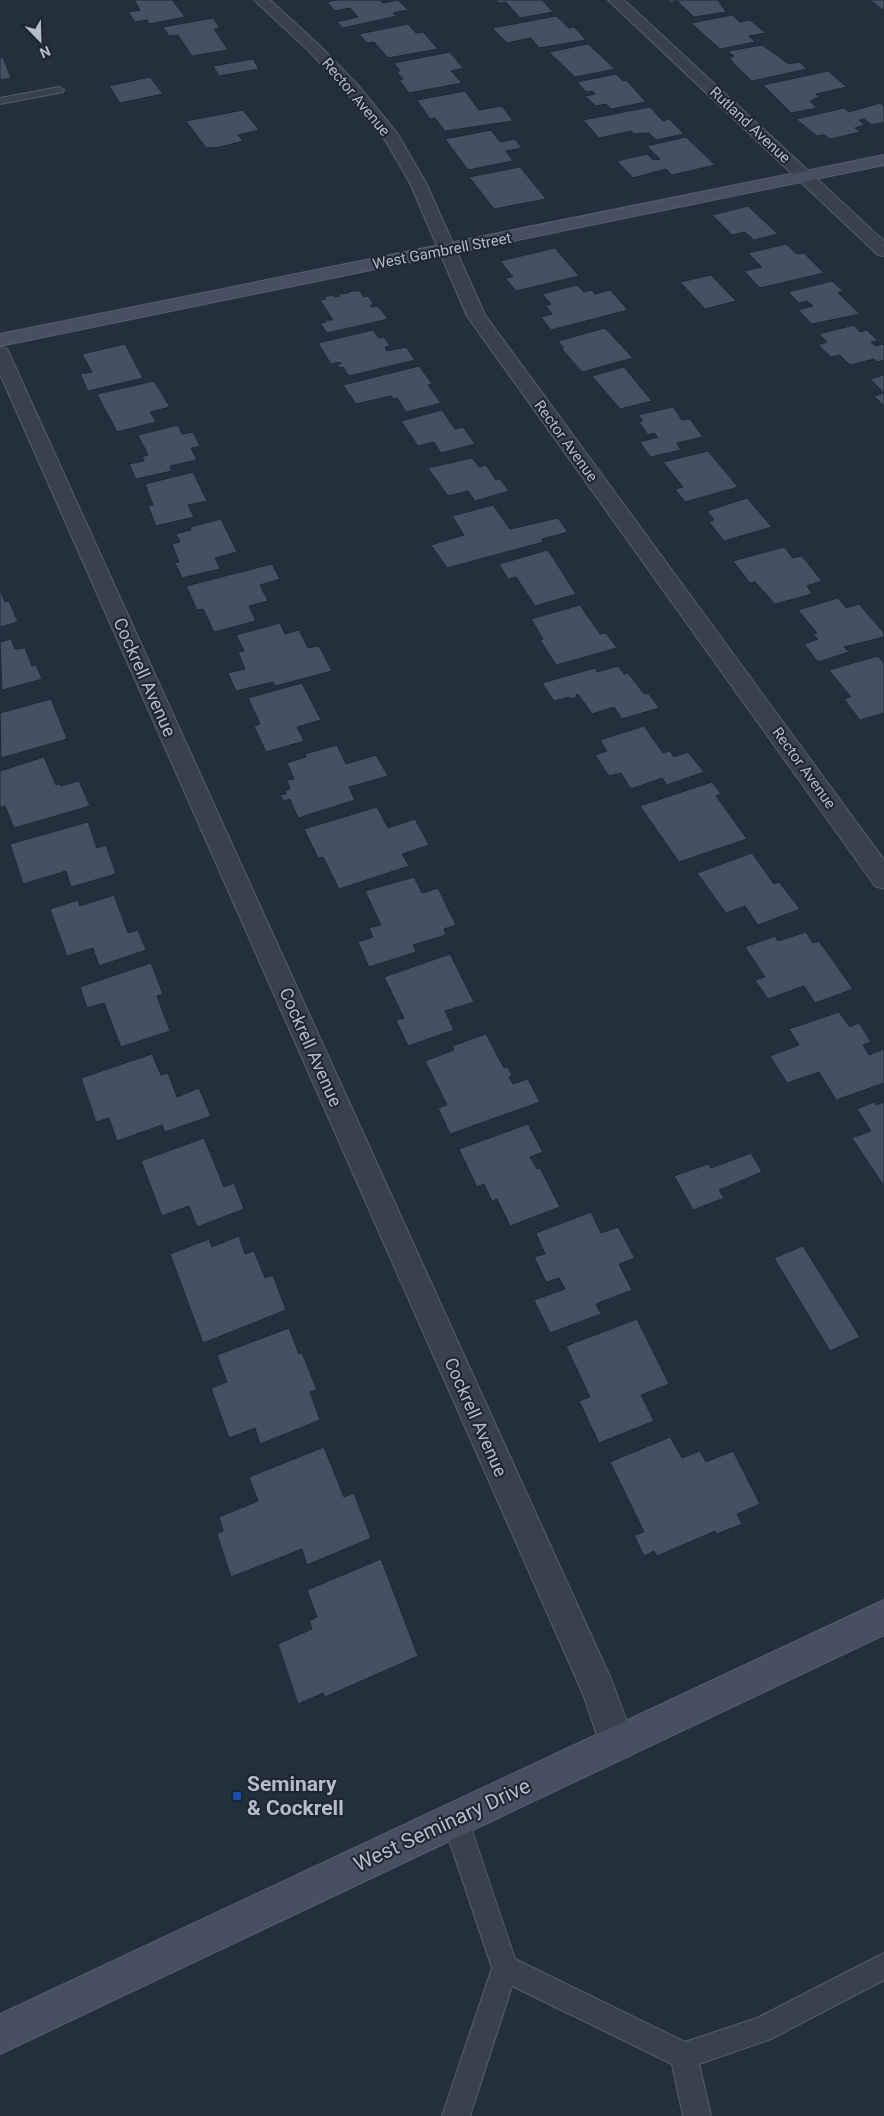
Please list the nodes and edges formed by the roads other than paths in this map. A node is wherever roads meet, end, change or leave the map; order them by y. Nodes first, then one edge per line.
1 (261, 0) edge
2 (615, 0) edge
3 (59, 90) dead end
4 (0, 101) edge
5 (884, 160) edge
6 (805, 177) junction
7 (446, 251) junction
8 (884, 251) edge
9 (0, 340) edge
10 (0, 353) edge
11 (884, 879) edge
12 (884, 1617) edge
13 (617, 1743) junction
14 (455, 1819) junction
15 (884, 1966) edge
16 (505, 1968) junction
17 (0, 2034) edge
18 (684, 2056) junction
19 (456, 2116) edge
20 (697, 2116) edge

1 - 7 street, Rector Avenue
2 - 6 street, Rutland Avenue
3 - 4 lane
5 - 6 street, West Gambrell Street
6 - 7 street, West Gambrell Street
6 - 8 street, Rutland Avenue
7 - 9 street, West Gambrell Street
7 - 11 street, Rector Avenue
10 - 13 street, Cockrell Avenue
12 - 13 street, West Seminary Drive
13 - 14 street, West Seminary Drive
14 - 16 lane
14 - 17 street, West Seminary Drive
15 - 18 lane
16 - 18 lane
16 - 19 lane
18 - 20 lane

